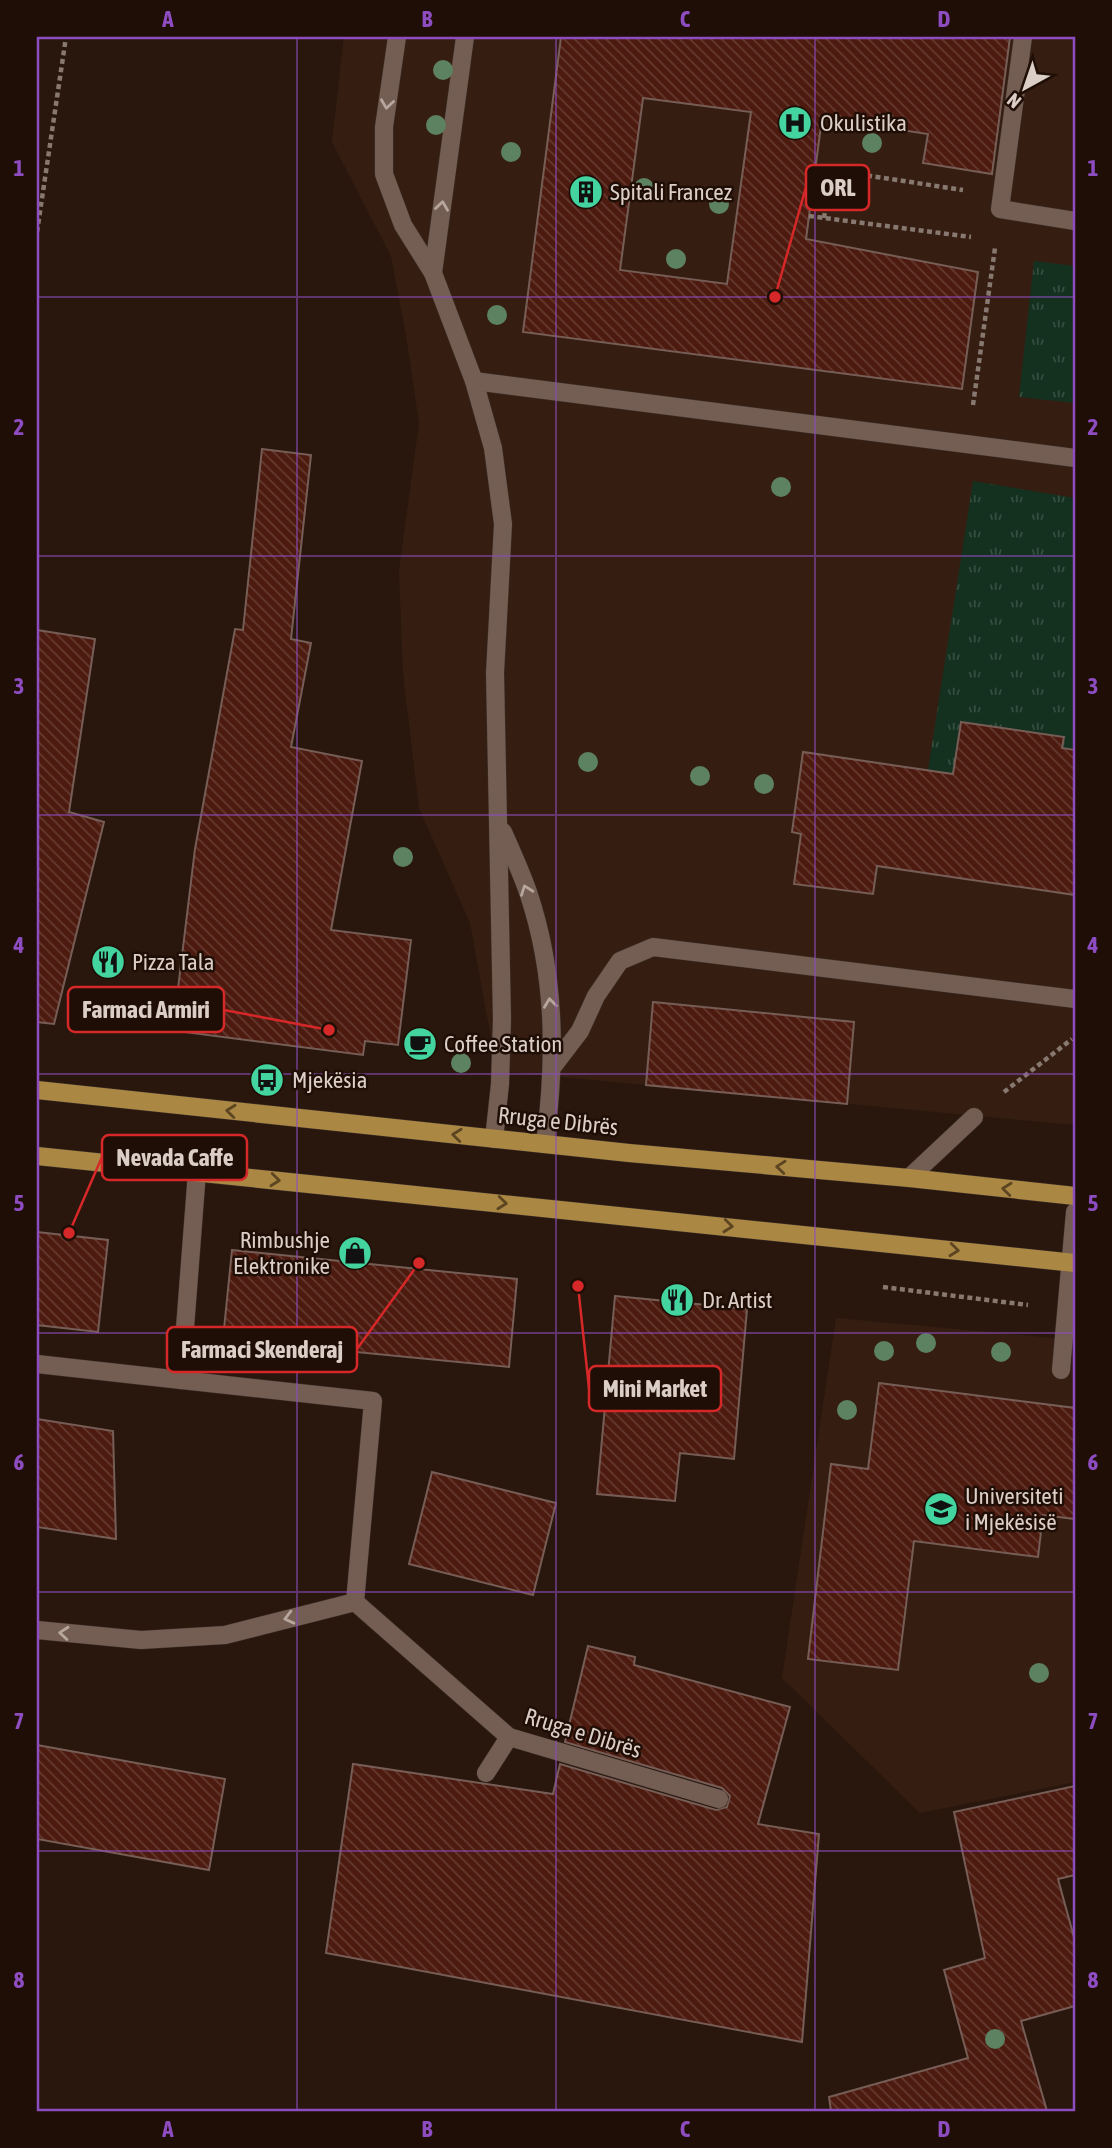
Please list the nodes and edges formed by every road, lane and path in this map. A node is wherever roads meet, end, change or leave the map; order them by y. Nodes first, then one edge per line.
1 (66, 37) edge
2 (397, 37) edge
3 (465, 37) edge
4 (1023, 37) edge
5 (1001, 202) junction
6 (809, 216) dead end
7 (824, 218) junction
8 (1075, 221) edge
9 (37, 232) edge
10 (983, 239) dead end
11 (433, 273) junction
12 (474, 381) junction
13 (967, 444) junction
14 (1075, 458) edge
15 (499, 823) junction
16 (1075, 999) edge
17 (1075, 1037) edge
18 (554, 1065) junction
19 (37, 1090) edge
20 (974, 1117) joint
21 (494, 1139) junction
22 (545, 1144) junction
23 (37, 1156) edge
24 (197, 1172) junction
25 (909, 1178) junction
26 (1075, 1196) edge
27 (1075, 1212) edge
28 (1073, 1263) edge
29 (37, 1364) edge
30 (1061, 1370) dead end
31 (181, 1380) junction
32 (355, 1602) junction
33 (37, 1630) edge
34 (509, 1737) junction
35 (486, 1773) dead end
36 (719, 1799) dead end

1 - 9 path
2 -> 11 street
11 -> 3 street
4 - 5 street
5 - 7 path
5 - 8 street
5 - 13 path
6 - 7 path
7 - 10 path
11 - 12 street
12 - 13 street
12 - 15 street
13 - 14 street
18 -> 15 street
15 - 21 street
16 - 18 street
17 - 20 path
18 - 22 street
21 -> 19 main road, Rruga e Dibrës
20 - 25 street
21 - 22 main road, Rruga e Dibrës
25 -> 22 main road, Rruga e Dibrës
23 - 24 main road
24 -> 28 main road
24 - 31 street
26 -> 25 main road, Rruga e Dibrës
27 - 28 street
28 - 30 street
29 - 31 street
31 - 32 street
32 -> 33 street
32 - 34 street, Rruga e Dibrës
34 - 35 street
34 - 36 street, Rruga e Dibrës

